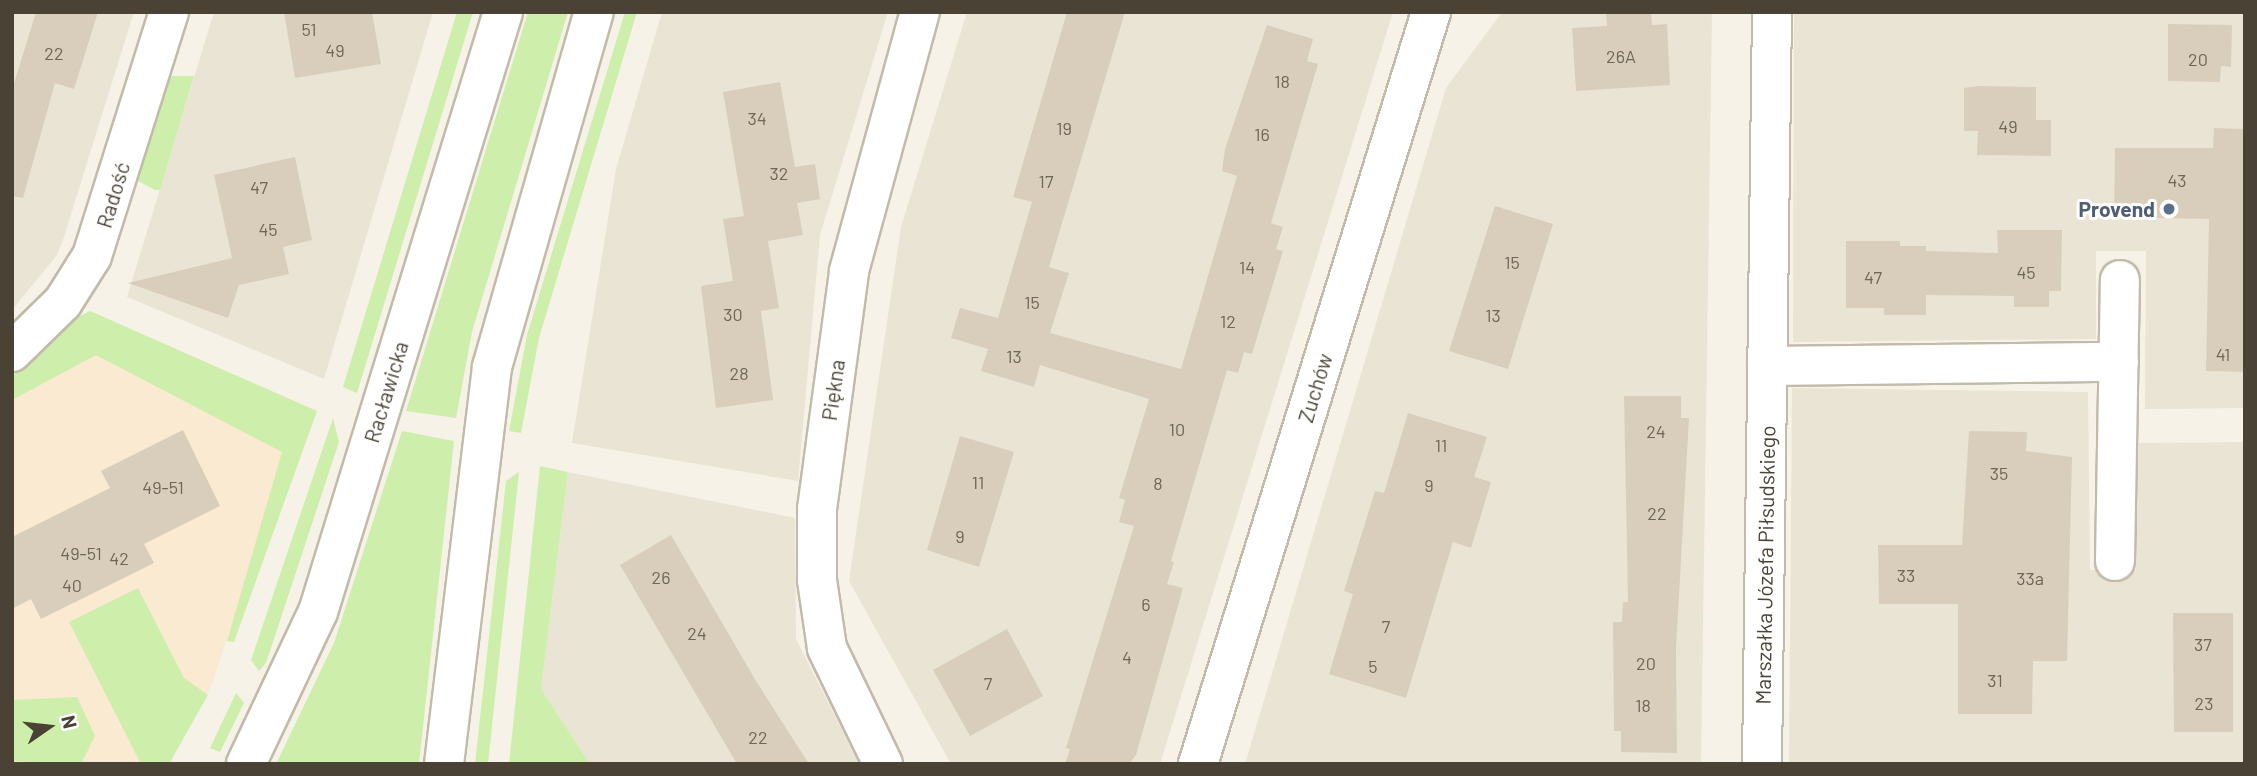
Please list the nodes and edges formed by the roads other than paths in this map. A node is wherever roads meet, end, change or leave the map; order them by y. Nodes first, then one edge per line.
1 (169, 12) edge
2 (503, 12) edge
3 (594, 12) edge
4 (920, 12) edge
5 (1431, 12) edge
6 (1772, 12) edge
7 (2120, 280) dead end
8 (12, 352) edge
9 (2119, 362) junction
10 (1767, 366) junction
11 (2115, 561) dead end
12 (246, 764) edge
13 (444, 764) edge
14 (883, 764) edge
15 (1198, 764) edge
16 (1762, 764) edge

1 - 8 street, Radość
2 - 12 street, Racławicka
3 - 13 street
4 - 14 street, Piękna
5 - 15 street, Zuchów
6 - 10 street, Marszałka Józefa Piłsudskiego
7 - 9 street
9 - 10 street
9 - 11 street
10 - 16 street, Marszałka Józefa Piłsudskiego

